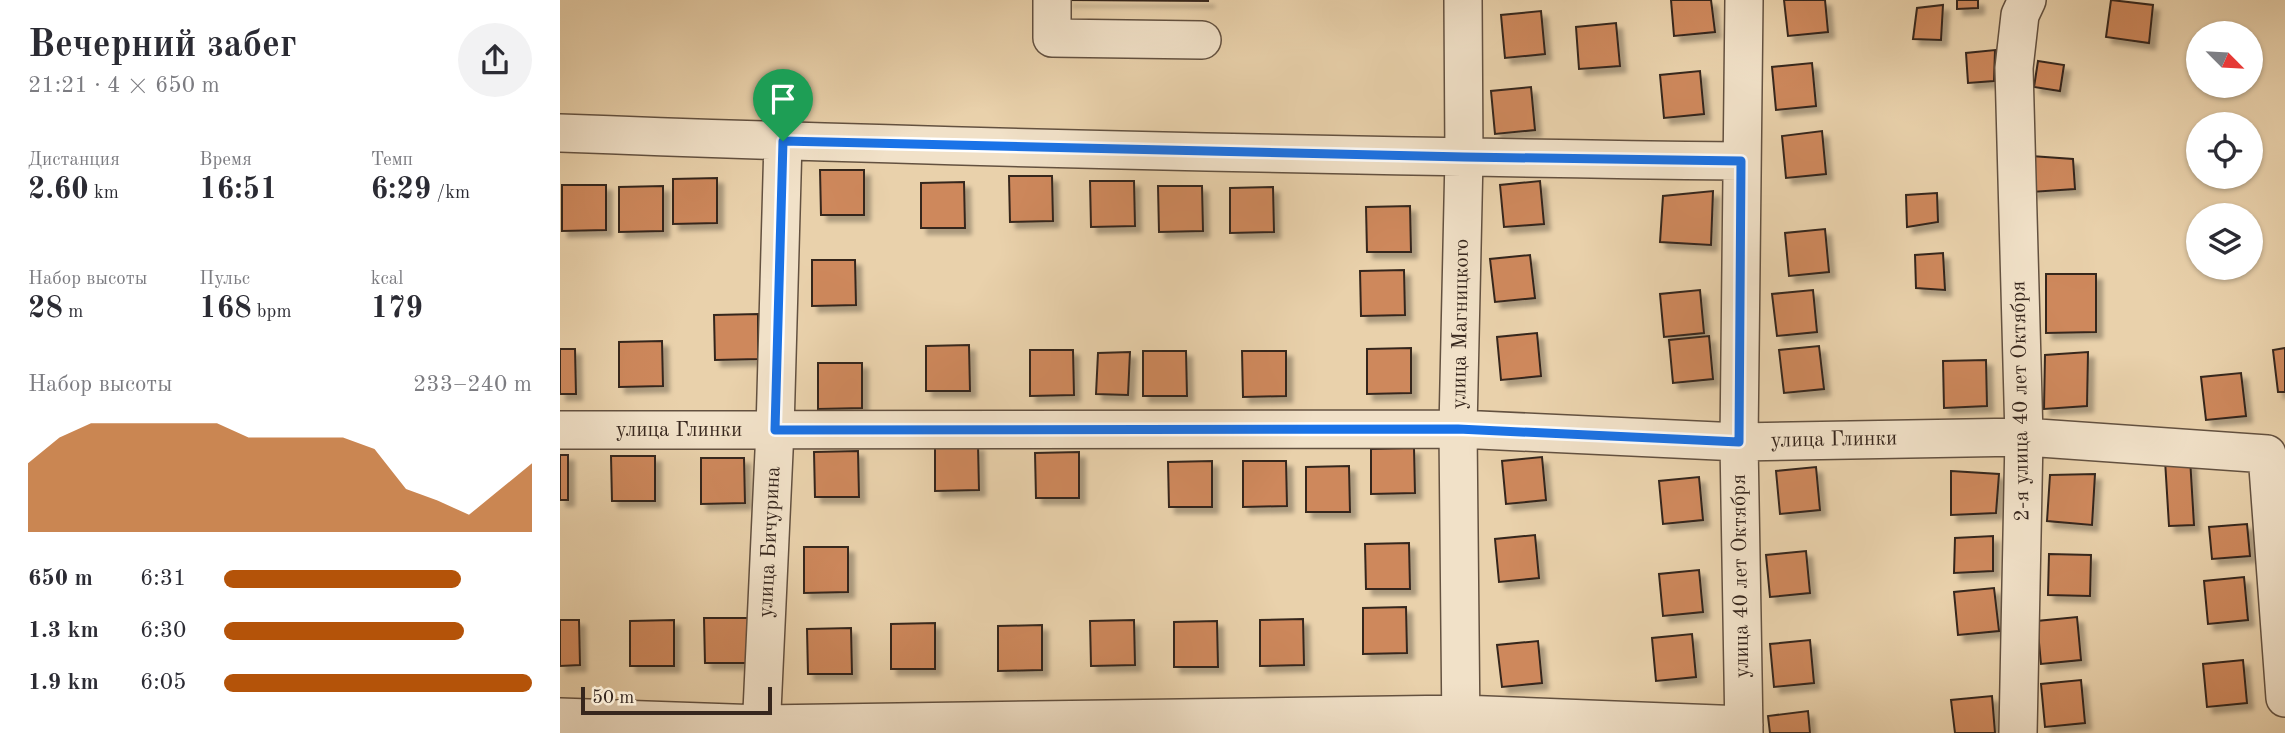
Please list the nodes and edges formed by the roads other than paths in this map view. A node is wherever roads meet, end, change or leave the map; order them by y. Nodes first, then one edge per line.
1 (1052, 0) edge
2 (1463, 0) edge
3 (1744, 0) edge
4 (2027, 0) edge
5 (1202, 40) dead end
6 (560, 133) edge
7 (783, 141) junction
8 (1464, 157) junction
9 (1741, 161) junction
10 (1458, 429) junction
11 (560, 430) edge
12 (775, 430) junction
13 (2024, 437) junction
14 (1739, 442) junction
15 (2276, 446) edge
16 (2285, 698) edge
17 (560, 717) edge
18 (1461, 724) edge
19 (761, 728) edge
20 (1744, 729) edge
21 (2018, 733) edge

1 - 5 street
2 - 8 street, улица Магницкого
3 - 9 street, улица 40 лет Октября
4 - 13 street, 2-я улица 40 лет Октября
6 - 7 street
7 - 8 street
7 - 12 street, улица Бичурина
8 - 9 street
8 - 10 street, улица Магницкого
9 - 14 street, улица 40 лет Октября
10 - 12 street, улица Глинки
10 - 14 street, улица Глинки
10 - 18 street, улица Магницкого
11 - 12 street, улица Глинки
12 - 19 street, улица Бичурина
13 - 14 street, улица Глинки
13 - 15 street, улица Глинки
13 - 21 street, 2-я улица 40 лет Октября
14 - 20 street, улица 40 лет Октября
15 - 16 street
17 - 19 street
18 - 19 street
18 - 20 street

